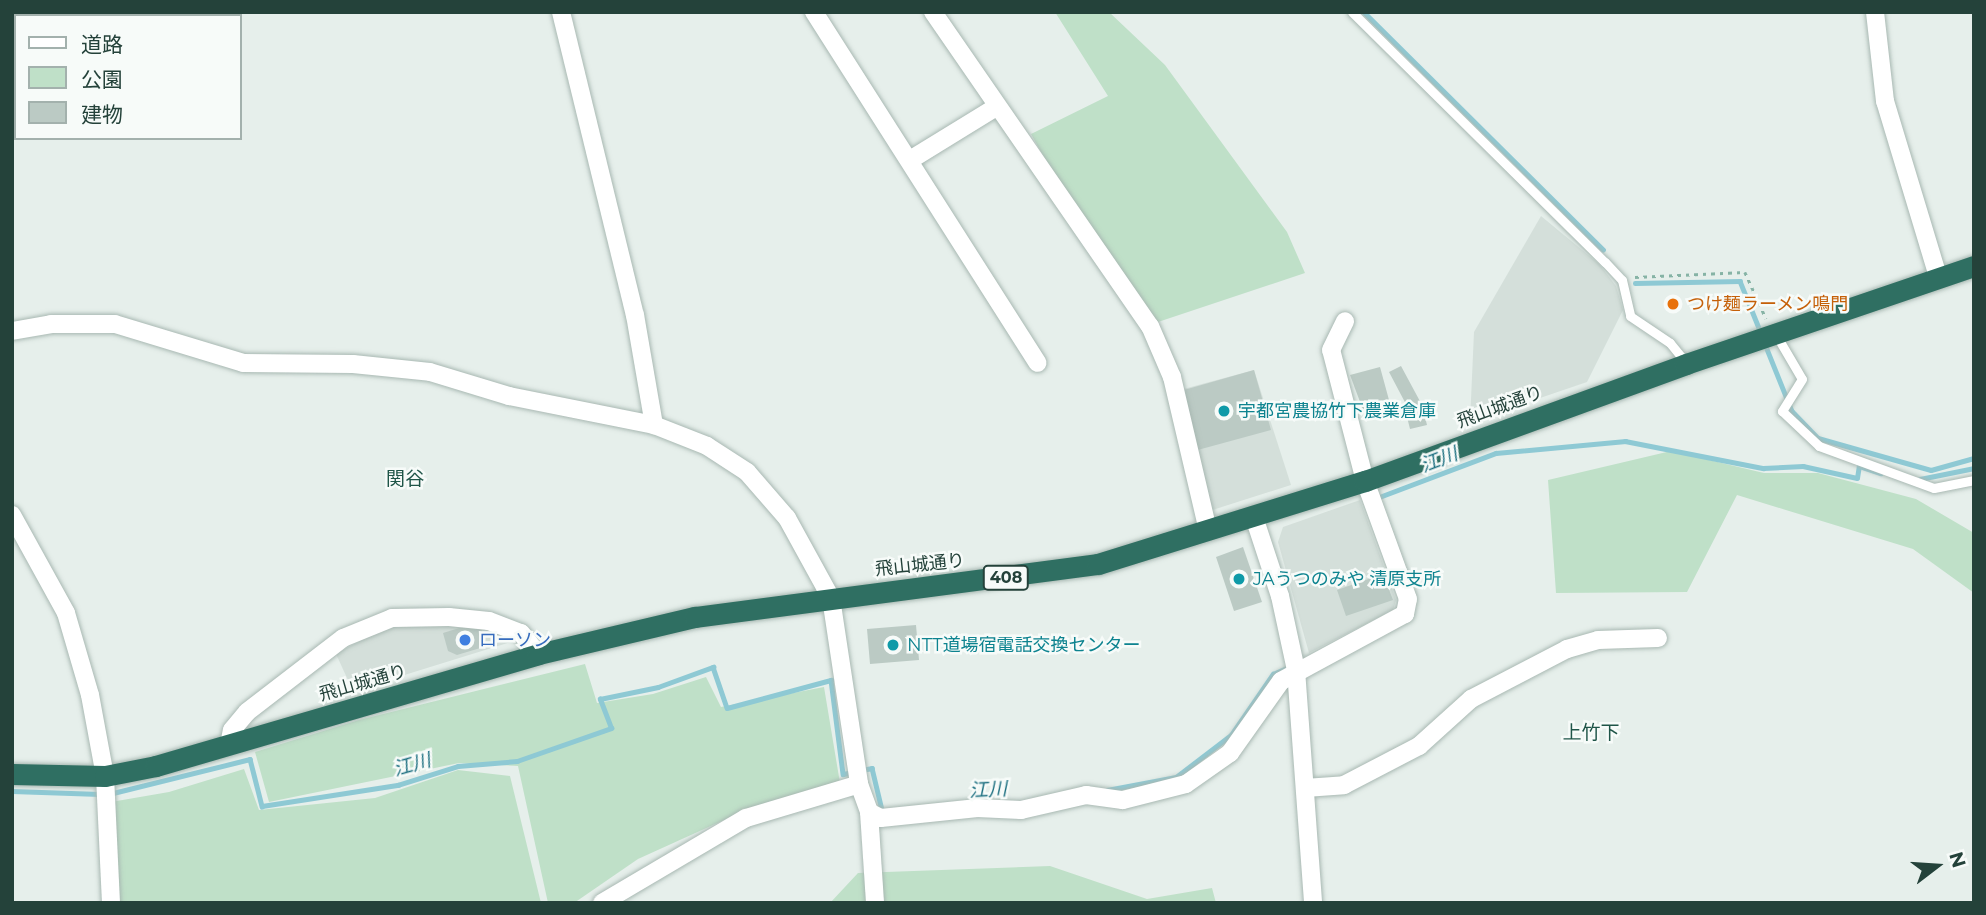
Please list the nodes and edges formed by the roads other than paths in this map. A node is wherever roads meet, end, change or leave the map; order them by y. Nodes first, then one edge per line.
1 (561, 12) edge
2 (814, 12) edge
3 (933, 12) edge
4 (1352, 12) edge
5 (1875, 12) edge
6 (996, 107) junction
7 (910, 160) junction
8 (1974, 266) edge
9 (1938, 276) junction
10 (1345, 321) dead end
11 (12, 331) edge
12 (1775, 333) junction
13 (1038, 363) dead end
14 (1686, 363) junction
15 (654, 425) junction
16 (1974, 480) edge
17 (1365, 481) junction
18 (12, 515) edge
19 (1254, 517) junction
20 (1208, 531) junction
21 (831, 598) junction
22 (1658, 638) dead end
23 (538, 654) junction
24 (1296, 670) junction
25 (229, 745) junction
26 (12, 774) edge
27 (105, 776) junction
28 (859, 784) junction
29 (1305, 788) junction
30 (869, 812) junction
31 (111, 903) edge
32 (603, 903) edge
33 (875, 903) edge
34 (1313, 903) edge

1 - 15 street
2 - 7 street
3 - 6 street
4 - 14 lane
5 - 9 street
6 - 7 street
6 - 20 street
7 - 13 street
8 - 9 highway, 飛山城通り / 408
9 - 12 highway, 飛山城通り / 408
10 - 17 street
11 - 15 street
12 - 14 highway, 飛山城通り / 408
12 - 16 lane
14 - 17 highway, 飛山城通り / 408
15 - 21 street
17 - 19 highway, 飛山城通り / 408
17 - 24 street
18 - 27 street
19 - 20 highway, 飛山城通り / 408
19 - 24 street
20 - 21 highway, 飛山城通り / 408
21 - 23 highway, 飛山城通り / 408
21 - 28 street
22 - 29 street
23 - 25 highway, 飛山城通り / 408
23 - 25 street
24 - 29 street
24 - 30 street
25 - 27 highway, 飛山城通り / 408
26 - 27 highway, 飛山城通り / 408
27 - 31 street
28 - 30 street
28 - 32 street
29 - 34 street
30 - 33 street

